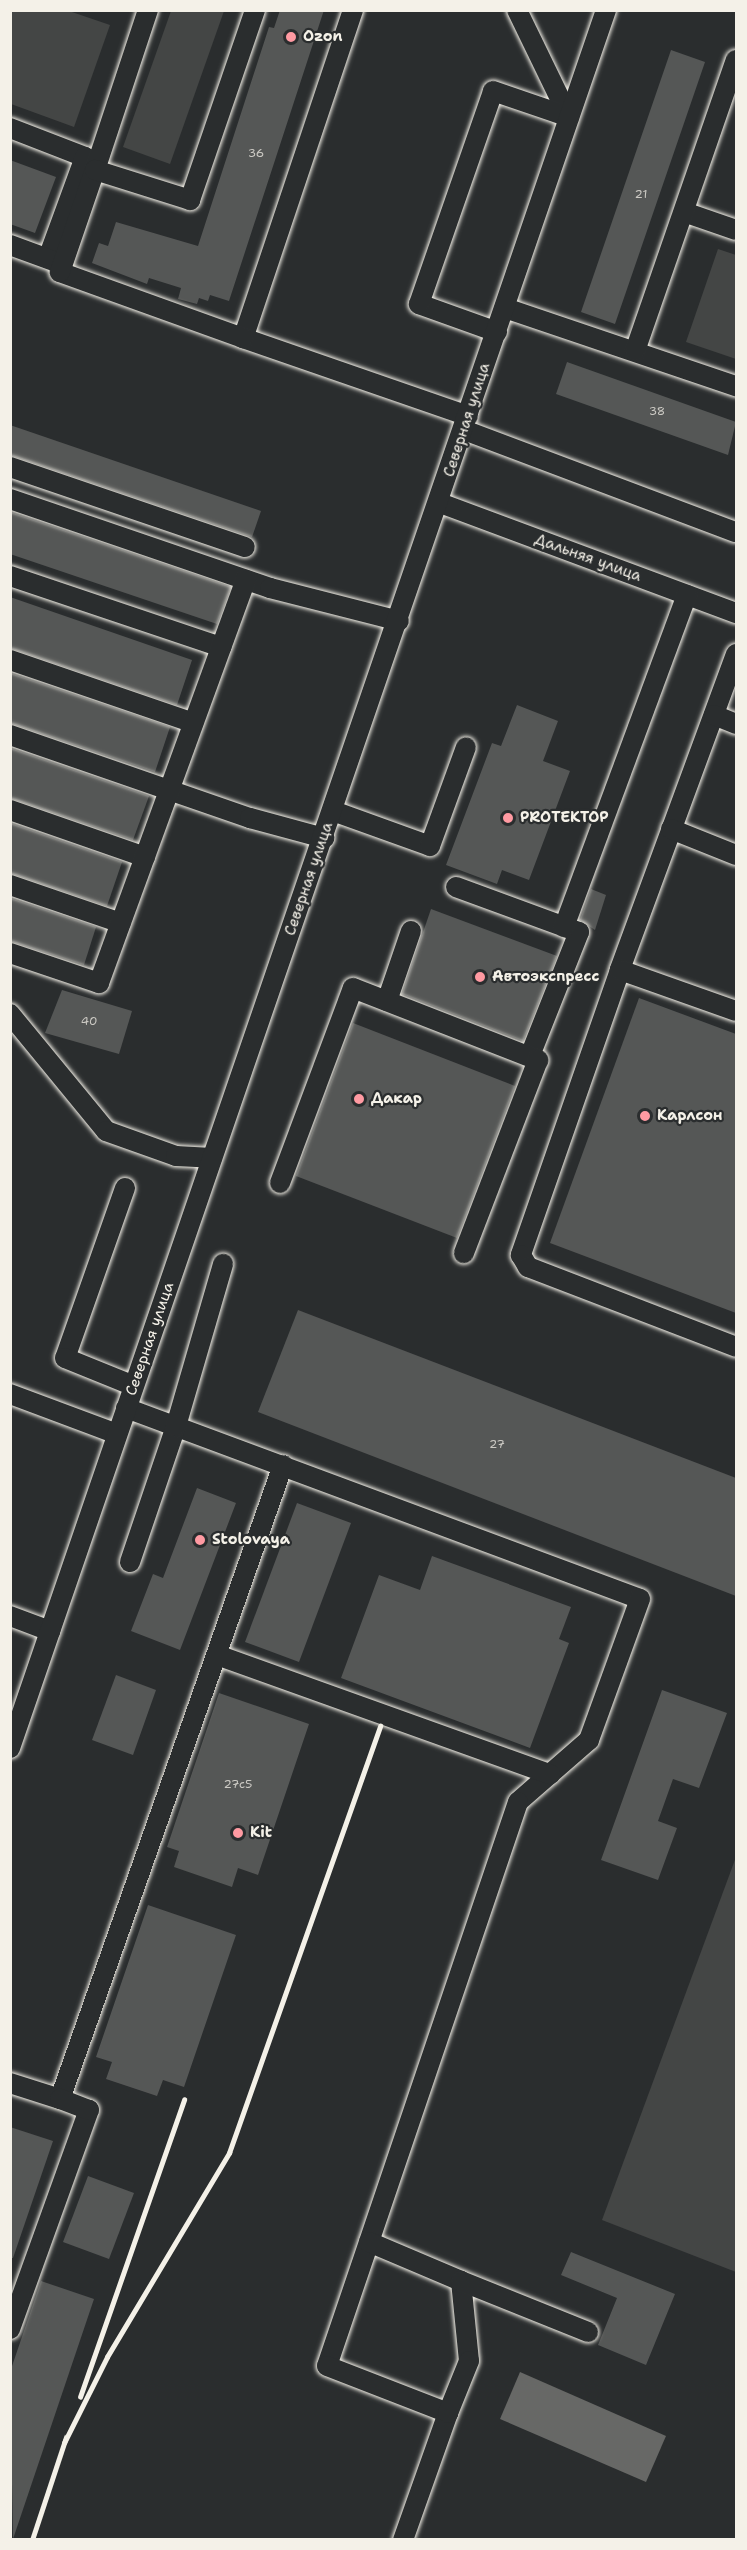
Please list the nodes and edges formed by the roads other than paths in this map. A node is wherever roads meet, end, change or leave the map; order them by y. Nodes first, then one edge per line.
1 (255, 10) edge
2 (353, 10) edge
3 (517, 10) edge
4 (606, 10) edge
5 (141, 12) edge
6 (736, 65) edge
7 (569, 117) junction
8 (10, 128) edge
9 (95, 170) junction
10 (684, 212) junction
11 (736, 230) edge
12 (10, 245) edge
13 (56, 261) junction
14 (505, 308) junction
15 (497, 332) junction
16 (243, 338) junction
17 (635, 351) junction
18 (736, 386) edge
19 (466, 423) junction
20 (10, 467) edge
21 (10, 499) edge
22 (440, 503) junction
23 (161, 519) junction
24 (736, 532) edge
25 (151, 547) junction
26 (245, 547) dead end
27 (10, 576) edge
28 (246, 580) junction
29 (687, 595) junction
30 (736, 613) edge
31 (399, 621) junction
32 (221, 647) junction
33 (736, 654) edge
34 (10, 660) edge
35 (714, 715) junction
36 (194, 723) junction
37 (736, 724) edge
38 (10, 735) edge
39 (466, 747) dead end
40 (170, 789) junction
41 (10, 810) edge
42 (333, 812) junction
43 (671, 829) junction
44 (324, 838) junction
45 (736, 855) edge
46 (145, 857) junction
47 (10, 885) edge
48 (456, 887) dead end
49 (121, 922) junction
50 (564, 927) junction
51 (411, 931) dead end
52 (10, 953) edge
53 (620, 970) junction
54 (387, 1001) junction
55 (736, 1011) edge
56 (10, 1014) edge
57 (530, 1056) junction
58 (212, 1158) junction
59 (280, 1183) dead end
60 (125, 1188) dead end
61 (464, 1253) dead end
62 (223, 1264) dead end
63 (736, 1347) edge
64 (134, 1386) junction
65 (10, 1394) edge
66 (126, 1408) junction
67 (176, 1426) junction
68 (117, 1434) junction
69 (283, 1465) junction
70 (130, 1562) dead end
71 (10, 1616) edge
72 (50, 1630) junction
73 (217, 1655) junction
74 (10, 1748) edge
75 (550, 1774) junction
76 (10, 2083) edge
77 (60, 2099) junction
78 (369, 2242) junction
79 (461, 2281) junction
80 (10, 2329) edge
81 (588, 2332) dead end
82 (448, 2413) junction
83 (403, 2540) edge

1 - 9 street
2 - 16 street
3 - 7 street
4 - 7 street, Северная улица
5 - 9 street
6 - 10 street
7 - 14 street, Северная улица
7 - 15 street
8 - 13 street
9 - 13 street
10 - 11 street
10 - 17 street
12 - 13 street
13 - 16 street
14 - 15 street, Северная улица
14 - 17 street
15 - 19 street, Северная улица
16 - 19 street
17 - 18 street
19 - 22 street, Северная улица
19 - 24 street
20 - 23 street
21 - 25 street
22 - 29 street, Дальняя улица
22 - 31 street, Северная улица
23 - 25 street
23 - 26 street
25 - 28 street
27 - 32 street
28 - 31 street
28 - 32 street
29 - 30 street, Дальняя улица
29 - 50 street
31 - 42 street, Северная улица
32 - 36 street
33 - 35 street
34 - 36 street
35 - 37 street
35 - 43 street
36 - 40 street
38 - 40 street
39 - 42 street
40 - 44 street
40 - 46 street
41 - 46 street
42 - 44 street, Северная улица
43 - 45 street
43 - 53 street
44 - 58 street, Северная улица
46 - 49 street
47 - 49 street
48 - 50 street
49 - 52 street
50 - 57 street
51 - 54 street
53 - 55 street
53 - 63 street
54 - 57 street
54 - 59 street
56 - 58 street
57 - 61 street
58 - 64 street, Северная улица
60 - 64 street
62 - 67 street
64 - 66 street, Северная улица
65 - 68 street
66 - 67 street
66 - 68 street, Северная улица
67 - 69 street
67 - 70 street
68 - 72 street, Северная улица
69 - 73 street
69 - 75 street
71 - 72 street
72 - 74 street, Северная улица
73 - 75 street
73 - 77 street
75 - 78 street
76 - 77 street
77 - 80 street
78 - 79 street
78 - 82 street
79 - 81 street
79 - 82 street
82 - 83 street

